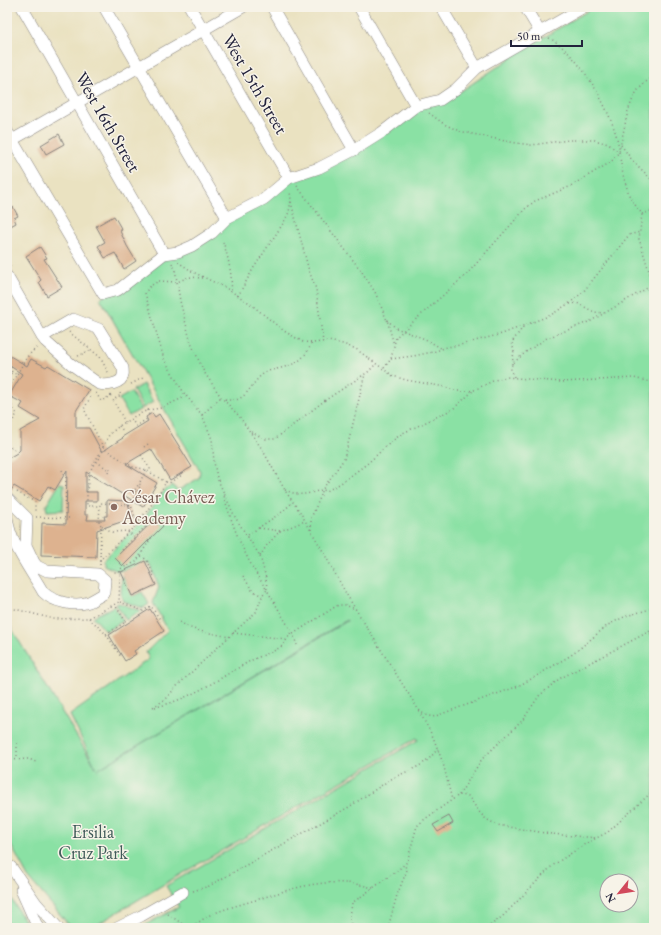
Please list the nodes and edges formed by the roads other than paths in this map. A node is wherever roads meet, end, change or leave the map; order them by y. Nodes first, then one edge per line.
1 (22, 7) edge
2 (104, 7) edge
3 (190, 7) edge
4 (243, 7) edge
5 (272, 7) edge
6 (359, 7) edge
7 (441, 7) edge
8 (525, 7) edge
9 (584, 7) edge
10 (204, 30) junction
11 (540, 32) junction
12 (139, 67) junction
13 (477, 68) junction
14 (77, 102) junction
15 (416, 106) junction
16 (9, 138) edge
17 (354, 150) junction
18 (289, 178) junction
19 (227, 218) junction
20 (164, 254) junction
21 (7, 276) edge
22 (42, 337) junction
23 (7, 498) edge
24 (7, 517) edge
25 (9, 864) edge
26 (183, 892) road end
27 (141, 916) junction
28 (38, 928) edge
29 (58, 928) edge
30 (117, 928) edge
31 (126, 928) edge

1 - 14 street, West 16th Street
2 - 12 street
3 - 10 street, West 15th Street
4 - 10 street
5 - 17 street
6 - 15 street
7 - 13 street
8 - 11 street
9 - 11 street
10 - 12 street
10 - 18 street, West 15th Street
11 - 13 street
12 - 14 street
12 - 19 street
13 - 15 street
14 - 16 street
14 - 20 street, West 16th Street
15 - 17 street
16 - 20 street
17 - 18 street
18 - 19 street
19 - 20 street
21 - 22 street
22 - 22 street
23 - 24 street
25 - 28 street
25 - 29 street
26 - 27 street
27 - 30 street
27 - 31 street

